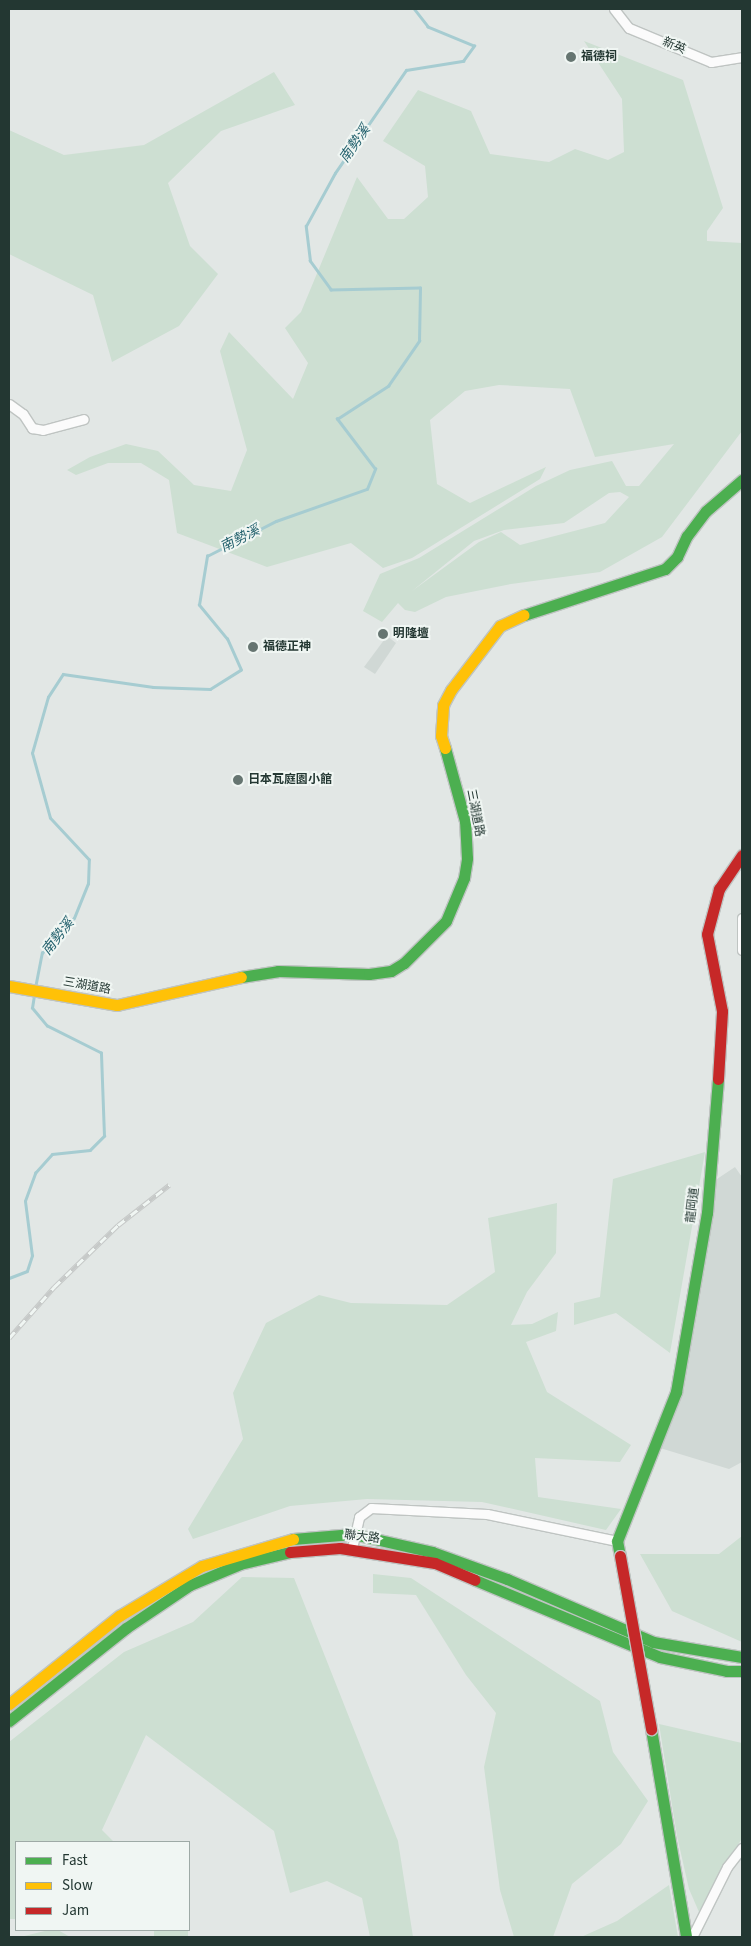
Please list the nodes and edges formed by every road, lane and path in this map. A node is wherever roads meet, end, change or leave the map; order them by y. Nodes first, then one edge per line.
1 (614, 9) edge
2 (742, 57) edge
3 (9, 404) edge
4 (84, 419) dead end
5 (742, 480) edge
6 (742, 855) edge
7 (742, 918) edge
8 (742, 950) edge
9 (9, 986) edge
10 (353, 1534) junction
11 (617, 1541) junction
12 (352, 1548) junction
13 (155, 1601) junction
14 (119, 1616) junction
15 (126, 1628) junction
16 (742, 1658) edge
17 (742, 1671) edge
18 (9, 1704) edge
19 (9, 1721) edge
20 (742, 1848) edge
21 (686, 1937) edge
22 (692, 1937) edge

1 - 2 street, 新英
3 - 4 street
5 - 9 street, 三湖道路
6 - 11 street, 龍岡道
7 - 8 street
10 - 11 street
10 - 12 street
10 - 13 street, 聯大路
10 - 16 street, 聯大路
11 - 21 street, bridge
12 - 13 street, 聯大路
12 - 17 street, 聯大路
13 - 14 street, 聯大路
13 - 15 street, 聯大路
14 - 15 street
14 - 18 street, 聯大路
15 - 19 street, 聯大路
20 - 22 street

